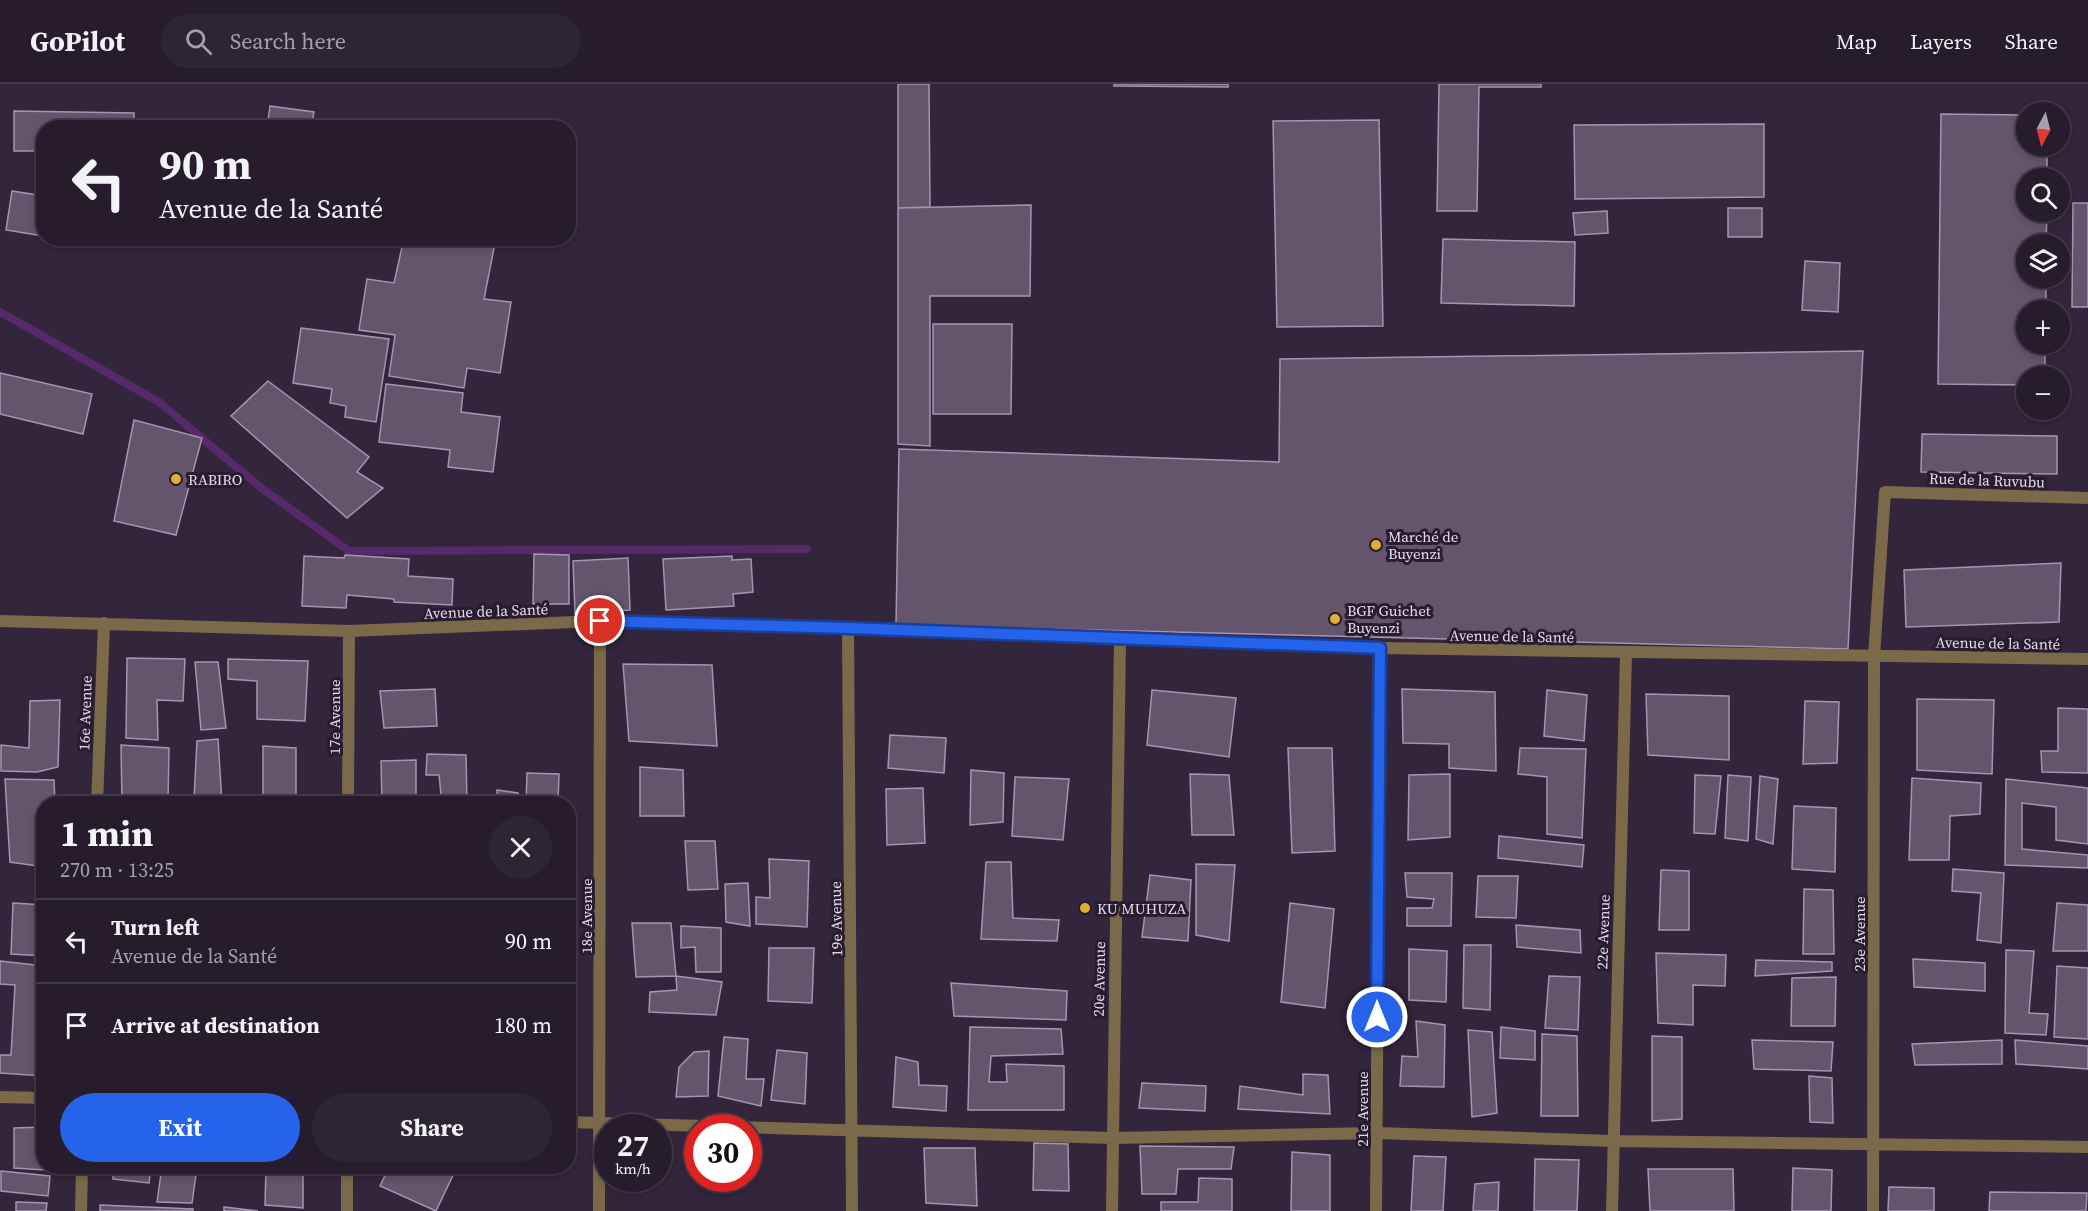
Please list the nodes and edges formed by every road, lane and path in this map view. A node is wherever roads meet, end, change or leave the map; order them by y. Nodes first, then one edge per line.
1 (1886, 492) joint
2 (2088, 498) edge
3 (0, 621) edge
4 (600, 621) junction
5 (104, 623) junction
6 (848, 628) junction
7 (349, 631) junction
8 (1120, 639) junction
9 (1380, 648) junction
10 (1626, 653) junction
11 (1874, 657) junction
12 (2088, 659) edge
13 (97, 796) edge
14 (348, 796) edge
15 (0, 1097) edge
16 (36, 1098) edge
17 (601, 1114) edge
18 (576, 1122) edge
19 (594, 1124) edge
20 (672, 1126) edge
21 (853, 1131) junction
22 (1377, 1133) junction
23 (1112, 1138) junction
24 (1612, 1141) junction
25 (1874, 1146) junction
26 (2088, 1147) edge
27 (82, 1174) edge
28 (347, 1174) edge
29 (599, 1192) edge
30 (81, 1211) edge
31 (346, 1211) edge
32 (599, 1211) edge
33 (852, 1211) edge
34 (1112, 1211) edge
35 (1376, 1211) edge
36 (1612, 1211) edge
37 (1873, 1211) edge

1 - 2 street, Rue de la Ruvubu
1 - 11 street, 23e Avenue
3 - 5 street, Avenue de la Santé
4 - 6 street, Avenue de la Santé
4 - 7 street, Avenue de la Santé
4 - 17 street, 18e Avenue
5 - 7 street, Avenue de la Santé
5 - 13 street, 16e Avenue
6 - 8 street, Avenue de la Santé
6 - 21 street, 19e Avenue
7 - 14 street, 17e Avenue
8 - 9 street, Avenue de la Santé
8 - 23 street, 20e Avenue
9 - 10 street, Avenue de la Santé
9 - 22 street, 21e Avenue
10 - 11 street, Avenue de la Santé
10 - 24 street, 22e Avenue
11 - 12 street, Avenue de la Santé
11 - 25 street, 23e Avenue
15 - 16 street
18 - 19 street
20 - 21 street
21 - 23 street
21 - 33 street, 19e Avenue
22 - 23 street
22 - 24 street
22 - 35 street, 21e Avenue
23 - 34 street, 20e Avenue
24 - 25 street
24 - 36 street, 22e Avenue
25 - 26 street
25 - 37 street, 23e Avenue
27 - 30 street
28 - 31 street
29 - 32 street, 18e Avenue

